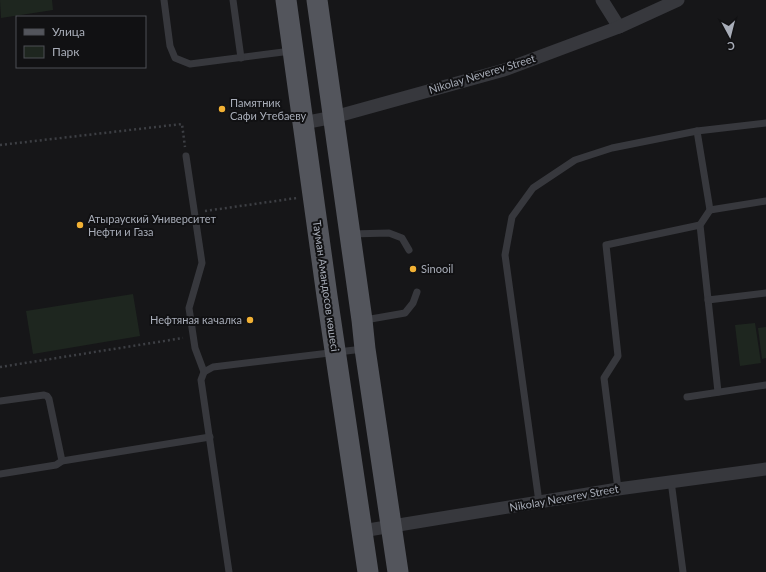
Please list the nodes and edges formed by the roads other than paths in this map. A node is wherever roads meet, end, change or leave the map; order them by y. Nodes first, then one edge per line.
1 (164, 0) edge
2 (233, 0) edge
3 (286, 0) edge
4 (317, 0) edge
5 (602, 0) edge
6 (678, 0) edge
7 (619, 27) junction
8 (293, 51) junction
9 (242, 58) junction
10 (334, 117) junction
11 (303, 123) junction
12 (766, 123) edge
13 (697, 131) junction
14 (186, 156) road end
15 (766, 201) edge
16 (710, 210) junction
17 (700, 226) junction
18 (350, 234) junction
19 (409, 250) dead end
20 (416, 292) dead end
21 (766, 293) edge
22 (708, 300) junction
23 (362, 320) junction
24 (365, 349) junction
25 (336, 354) junction
26 (204, 372) junction
27 (766, 385) edge
28 (718, 392) junction
29 (687, 397) dead end
30 (0, 401) edge
31 (210, 437) junction
32 (62, 460) junction
33 (766, 469) edge
34 (0, 474) edge
35 (671, 481) junction
36 (618, 489) junction
37 (540, 502) junction
38 (391, 527) junction
39 (362, 531) junction
40 (229, 572) edge
41 (368, 572) edge
42 (398, 572) edge
43 (683, 572) edge

1 - 9 lane
2 - 9 lane
3 - 8 main road, Тауман Амандосов көшесі
4 - 10 main road
5 - 7 street
6 - 7 street, Nikolay Neverev Street
7 - 10 street, Nikolay Neverev Street
8 - 9 lane
8 - 11 main road, Тауман Амандосов көшесі
10 - 11 street, Nikolay Neverev Street
10 - 18 main road
11 - 25 main road, Тауман Амандосов көшесі
12 - 13 lane
13 - 16 lane
13 - 37 lane
14 - 26 lane
15 - 16 lane
16 - 17 lane
17 - 22 lane
17 - 36 lane
18 - 19 lane
18 - 23 main road
20 - 23 lane
21 - 22 lane
22 - 28 lane
23 - 24 main road
24 - 25 lane
24 - 38 main road
25 - 26 lane
25 - 39 main road, Тауман Амандосов көшесі
26 - 31 lane
27 - 28 lane
28 - 29 lane
30 - 32 lane
31 - 32 lane
31 - 40 lane
32 - 34 lane
33 - 35 street, Nikolay Neverev Street
35 - 36 street, Nikolay Neverev Street
35 - 43 lane
36 - 37 street, Nikolay Neverev Street
37 - 38 street, Nikolay Neverev Street
38 - 39 street, Nikolay Neverev Street
38 - 42 main road
39 - 41 main road, Тауман Амандосов көшесі

